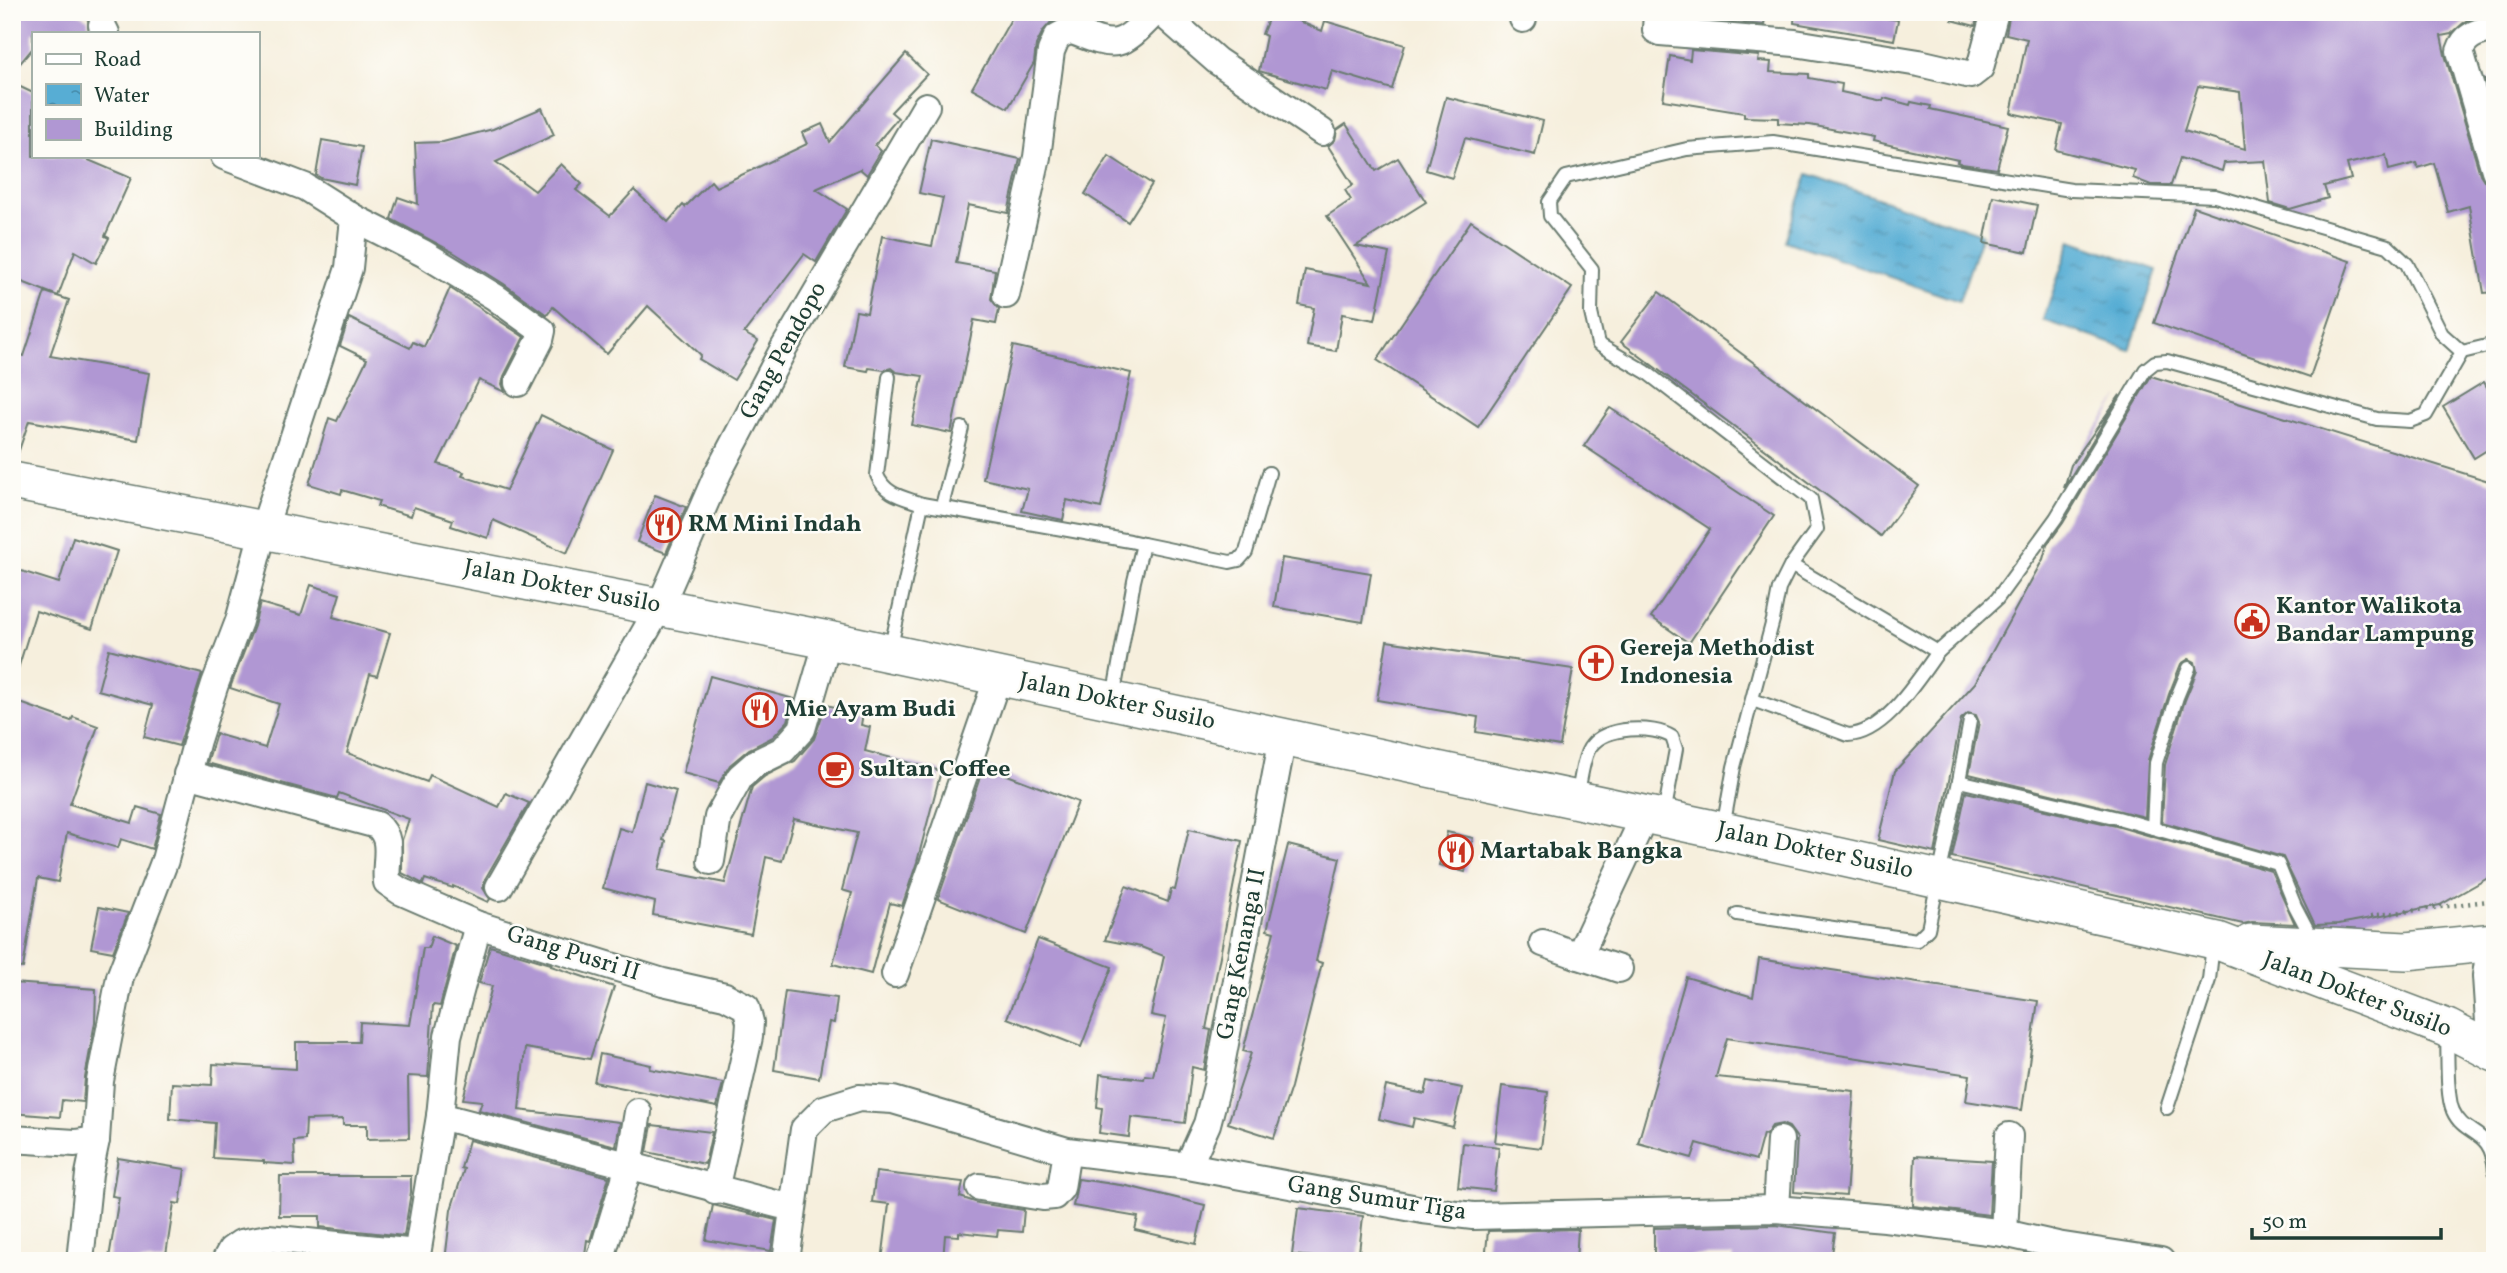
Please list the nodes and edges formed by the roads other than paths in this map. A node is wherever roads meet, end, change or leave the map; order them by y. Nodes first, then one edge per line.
1 (1155, 12) edge
2 (1161, 12) edge
3 (1657, 12) edge
4 (1995, 12) edge
5 (2495, 28) edge
6 (926, 106) dead end
7 (1322, 132) dead end
8 (229, 158) edge
9 (2495, 170) edge
10 (354, 218) junction
11 (1006, 295) dead end
12 (2495, 344) edge
13 (2462, 352) junction
14 (889, 377) dead end
15 (518, 383) dead end
16 (962, 429) dead end
17 (1269, 473) dead end
18 (12, 481) edge
19 (922, 504) junction
20 (942, 506) junction
21 (264, 528) junction
22 (1143, 544) junction
23 (1791, 565) junction
24 (660, 606) junction
25 (828, 640) junction
26 (1938, 652) junction
27 (890, 653) junction
28 (2189, 668) dead end
29 (998, 677) junction
30 (1753, 700) junction
31 (1112, 702) junction
32 (1970, 721) dead end
33 (1283, 737) junction
34 (187, 774) junction
35 (1959, 781) junction
36 (1576, 800) junction
37 (1654, 817) junction
38 (2153, 828) junction
39 (1723, 831) junction
40 (712, 861) dead end
41 (1938, 878) junction
42 (499, 887) dead end
43 (1737, 914) dead end
44 (478, 925) junction
45 (2215, 941) junction
46 (2495, 942) edge
47 (1543, 943) dead end
48 (2315, 945) junction
49 (2495, 955) edge
50 (1579, 956) junction
51 (1619, 969) dead end
52 (895, 974) dead end
53 (2495, 1022) edge
54 (2447, 1028) junction
55 (2495, 1054) edge
56 (2167, 1108) dead end
57 (638, 1112) dead end
58 (440, 1116) junction
59 (2009, 1136) dead end
60 (12, 1139) edge
61 (96, 1140) junction
62 (1780, 1140) dead end
63 (1067, 1151) junction
64 (629, 1166) junction
65 (1188, 1166) junction
66 (2495, 1171) edge
67 (980, 1187) dead end
68 (715, 1189) junction
69 (794, 1198) junction
70 (1776, 1209) junction
71 (2004, 1233) junction
72 (416, 1257) edge
73 (80, 1261) edge
74 (225, 1261) edge
75 (600, 1261) edge
76 (786, 1261) edge
77 (2161, 1261) edge

1 - 11 street
2 - 7 street
3 - 4 street
5 - 9 street
6 - 24 street, Gang Pendopo
8 - 10 street
10 - 15 street
10 - 21 street
12 - 13 lane
13 - 23 lane
13 - 26 lane
14 - 19 lane
16 - 20 lane
17 - 22 lane
18 - 21 main road, Jalan Dokter Susilo
19 - 20 lane
19 - 27 lane
20 - 22 lane
21 - 24 main road, Jalan Dokter Susilo
21 - 34 street
22 - 31 lane
23 - 26 lane
23 - 30 lane
24 - 25 main road, Jalan Dokter Susilo
24 - 42 street, Gang Pendopo
25 - 27 main road, Jalan Dokter Susilo
25 - 40 street
26 - 30 lane
27 - 29 main road, Jalan Dokter Susilo
28 - 38 lane
29 - 31 main road, Jalan Dokter Susilo
29 - 52 street
30 - 39 lane
31 - 33 main road, Jalan Dokter Susilo
32 - 35 lane
33 - 36 main road, Jalan Dokter Susilo
33 - 65 street, Gang Kenanga II
34 - 44 street, Gang Pusri II
34 - 61 street
35 - 38 lane
35 - 41 lane
36 - 37 main road, Jalan Dokter Susilo
36 - 37 lane
37 - 39 main road, Jalan Dokter Susilo
37 - 50 street
38 - 48 lane
39 - 41 main road, Jalan Dokter Susilo
41 - 43 lane
41 - 45 main road, Jalan Dokter Susilo
44 - 58 street
44 - 68 street, Gang Pusri II
45 - 48 main road, Jalan Dokter Susilo
45 - 54 main road, Jalan Dokter Susilo
45 - 56 lane
46 - 48 main road, Jalan Dokter Susilo
47 - 50 street
49 - 53 main road
50 - 51 street
54 - 55 main road, Jalan Dokter Susilo
54 - 66 lane
57 - 64 street
58 - 64 street
58 - 72 street
59 - 71 street
60 - 61 street
61 - 73 street
62 - 70 street
63 - 65 street, Gang Sumur Tiga
63 - 67 street
63 - 69 street, Gang Sumur Tiga
64 - 68 street
64 - 75 street
65 - 70 street, Gang Sumur Tiga
68 - 69 street
69 - 76 street, Gang Sumur Tiga
70 - 71 street, Gang Sumur Tiga
71 - 77 street, Gang Sumur Tiga
72 - 74 street

